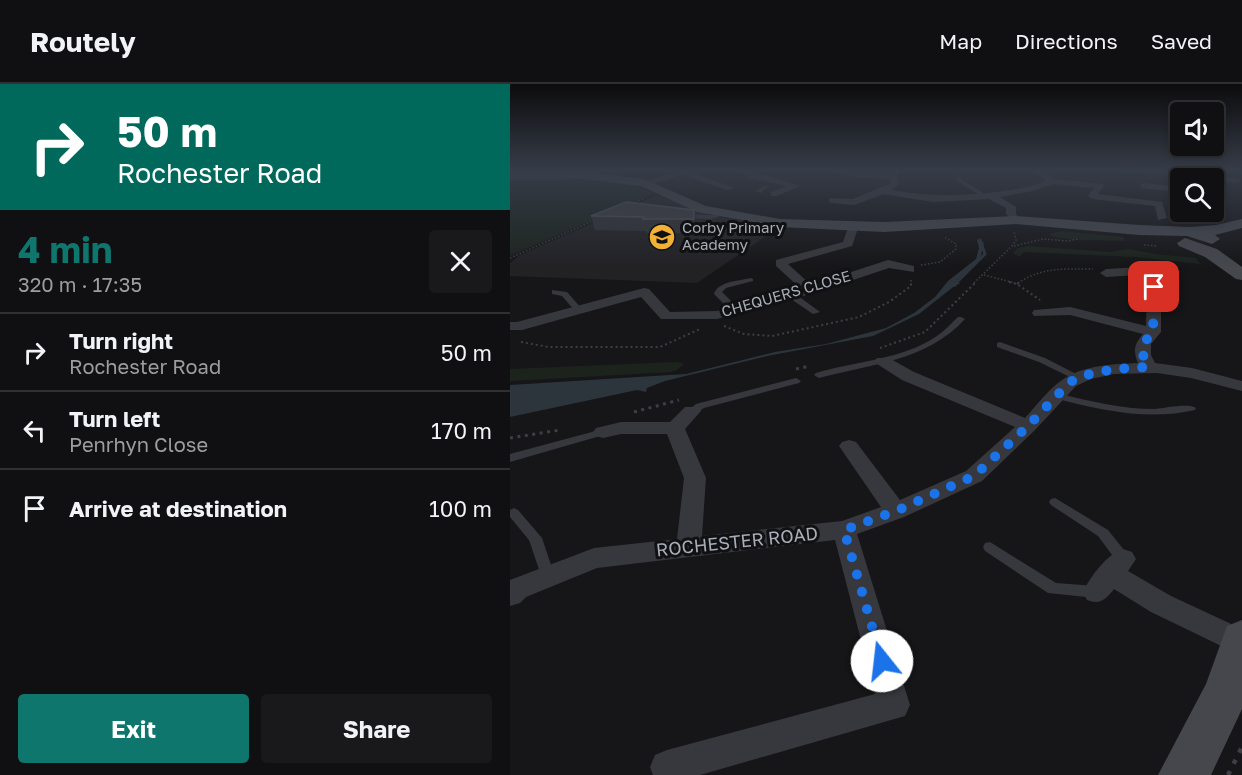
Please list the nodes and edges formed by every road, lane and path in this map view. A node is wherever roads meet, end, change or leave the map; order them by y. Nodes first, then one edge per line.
1 (638, 202) edge
2 (685, 202) edge
3 (1001, 202) edge
4 (1133, 202) edge
5 (629, 206) edge
6 (722, 214) junction
7 (678, 216) edge
8 (600, 218) edge
9 (1010, 221) junction
10 (1242, 223) edge
11 (915, 226) junction
12 (853, 228) junction
13 (1173, 234) junction
14 (1087, 239) dead end
15 (1213, 241) junction
16 (1143, 245) dead end
17 (1012, 246) junction
18 (510, 255) edge
19 (514, 255) junction
20 (510, 258) edge
21 (910, 269) junction
22 (1106, 273) joint
23 (984, 275) junction
24 (1242, 275) edge
25 (752, 280) dead end
26 (1017, 284) junction
27 (810, 290) junction
28 (555, 292) dead end
29 (791, 295) junction
30 (578, 309) junction
31 (735, 310) junction
32 (1070, 311) junction
33 (816, 312) dead end
34 (1039, 313) dead end
35 (961, 319) dead end
36 (707, 320) junction
37 (516, 332) edge
38 (1153, 332) junction
39 (1000, 345) dead end
40 (881, 355) junction
41 (810, 366) dead end
42 (1148, 367) junction
43 (789, 371) dead end
44 (819, 375) dead end
45 (1079, 378) junction
46 (796, 381) dead end
47 (1242, 386) edge
48 (1057, 396) junction
49 (686, 406) junction
50 (1191, 408) dead end
51 (625, 414) dead end
52 (1028, 426) junction
53 (675, 428) junction
54 (560, 430) dead end
55 (603, 432) joint
56 (510, 438) edge
57 (849, 446) dead end
58 (510, 458) edge
59 (1055, 502) dead end
60 (896, 511) junction
61 (514, 513) dead end
62 (844, 530) junction
63 (689, 547) junction
64 (990, 547) dead end
65 (1110, 575) junction
66 (548, 577) junction
67 (510, 595) edge
68 (1241, 641) edge
69 (1242, 747) edge
70 (684, 768) edge
71 (1184, 775) edge
72 (1228, 775) edge

1 - 5 path
2 - 6 street
3 - 9 street
4 - 13 street
6 - 7 lane
6 - 12 street
8 - 19 path
9 - 11 street
9 - 13 street
9 - 17 path
10 - 15 street
11 - 12 street
11 - 21 path
12 - 27 street
13 - 15 street
13 - 16 path
14 - 17 path
15 - 24 street
17 - 23 path
18 - 19 path
19 - 20 path
21 - 27 street, CHEQUERS CLOSE
21 - 36 path
22 - 26 path
22 - 38 street
23 - 26 path
23 - 40 path
25 - 31 lane
26 - 32 path
27 - 29 street, CHEQUERS CLOSE
28 - 30 lane
29 - 31 street, CHEQUERS CLOSE
29 - 33 lane
30 - 36 street, CHEQUERS CLOSE
30 - 37 street, CHEQUERS CLOSE
31 - 36 street, CHEQUERS CLOSE
32 - 34 street
32 - 38 street
35 - 40 lane
36 - 37 path
38 - 42 street
39 - 45 lane
40 - 44 lane
40 - 52 street
41 - 43 path
42 - 45 street, ROCHESTER ROAD
42 - 47 street, ROCHESTER ROAD
45 - 48 street, ROCHESTER ROAD
46 - 49 lane
48 - 50 lane
48 - 52 street, ROCHESTER ROAD
49 - 51 path
49 - 53 street
52 - 60 street, ROCHESTER ROAD
53 - 55 street
53 - 63 street
54 - 56 path
55 - 58 lane
57 - 60 street
59 - 65 lane
60 - 62 street, ROCHESTER ROAD
61 - 66 lane
62 - 63 street, ROCHESTER ROAD
62 - 70 street
63 - 66 street, ROCHESTER ROAD
64 - 65 lane
65 - 68 street
66 - 67 street, ROCHESTER ROAD
68 - 71 street
69 - 72 path

